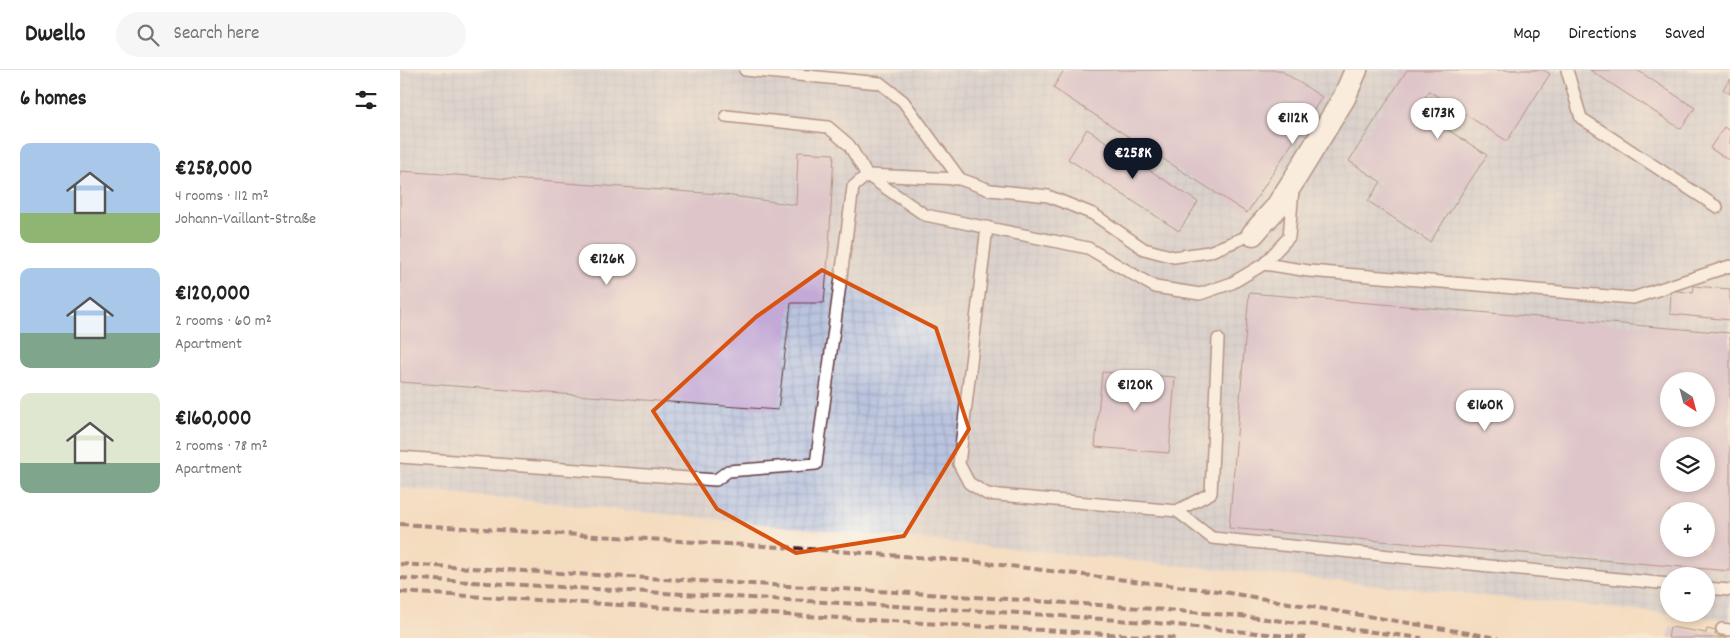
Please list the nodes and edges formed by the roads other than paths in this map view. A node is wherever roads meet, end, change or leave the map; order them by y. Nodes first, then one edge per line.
1 (745, 70) edge
2 (1356, 70) edge
3 (1567, 70) edge
4 (726, 116) dead end
5 (867, 175) junction
6 (960, 179) junction
7 (1294, 180) junction
8 (1717, 207) dead end
9 (987, 228) junction
10 (1253, 234) joint
11 (1264, 264) junction
12 (1730, 266) edge
13 (1218, 339) dead end
14 (400, 457) edge
15 (1177, 512) junction
16 (1660, 583) edge
17 (1715, 589) edge
18 (1730, 590) edge

1 - 6 lane
2 - 7 street
3 - 8 lane
4 - 5 lane
5 - 6 lane
5 - 9 lane
5 - 14 lane
6 - 10 lane
7 - 10 street
7 - 11 lane
9 - 11 lane
9 - 15 lane
11 - 12 lane
13 - 15 lane
15 - 16 lane
17 - 18 lane

